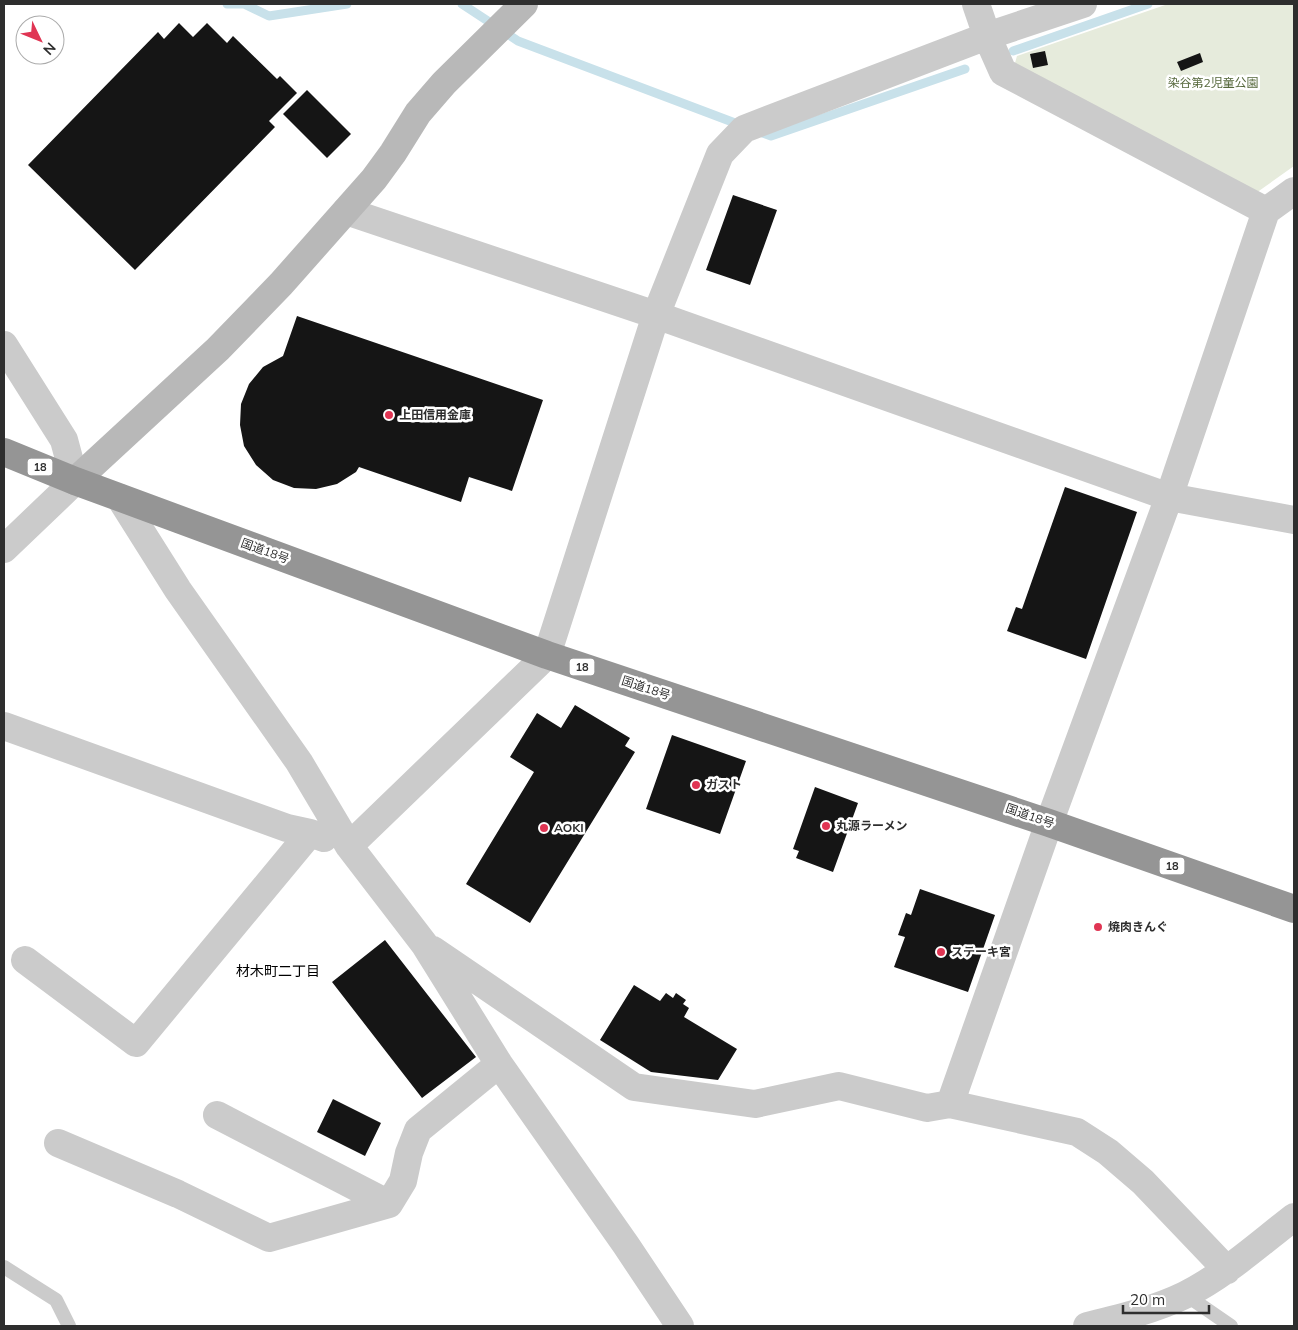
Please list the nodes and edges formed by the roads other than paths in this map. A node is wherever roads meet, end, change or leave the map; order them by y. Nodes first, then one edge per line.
1 (976, 4) edge
2 (1083, 4) edge
3 (513, 10) edge
4 (987, 36) junction
5 (1294, 191) edge
6 (1266, 210) junction
7 (346, 211) junction
8 (656, 314) junction
9 (4, 345) edge
10 (4, 452) edge
11 (76, 481) junction
12 (1169, 497) junction
13 (120, 498) junction
14 (1294, 520) edge
15 (4, 549) edge
16 (547, 655) junction
17 (4, 726) edge
18 (1049, 823) junction
19 (310, 833) junction
20 (349, 846) junction
21 (1294, 909) edge
22 (425, 945) junction
23 (25, 960) dead end
24 (499, 1064) junction
25 (950, 1104) junction
26 (217, 1115) dead end
27 (58, 1143) dead end
28 (389, 1204) junction
29 (1294, 1218) edge
30 (4, 1267) edge
31 (1227, 1270) junction
32 (1186, 1295) junction
33 (69, 1326) edge
34 (680, 1326) edge
35 (1087, 1326) edge
36 (1231, 1326) edge

1 - 4 street
2 - 4 street
3 - 7 street
4 - 6 street
4 - 8 street
5 - 6 street
6 - 12 street
7 - 8 street
7 - 11 street
8 - 12 street
8 - 16 street
9 - 11 street
10 - 11 highway, 国道18号 / 18
11 - 13 highway, 国道18号 / 18
11 - 15 street
12 - 14 street
12 - 18 street
13 - 16 highway, 国道18号 / 18
13 - 20 street
16 - 18 highway, 国道18号 / 18
16 - 20 street
17 - 19 street
18 - 21 highway, 国道18号 / 18
18 - 25 street
19 - 20 street
19 - 23 street
20 - 22 street
22 - 24 street
22 - 25 street
24 - 28 street
24 - 34 street
25 - 31 street
26 - 28 street
27 - 28 street
29 - 31 street
30 - 33 lane
31 - 32 street
32 - 35 street
32 - 36 lane

